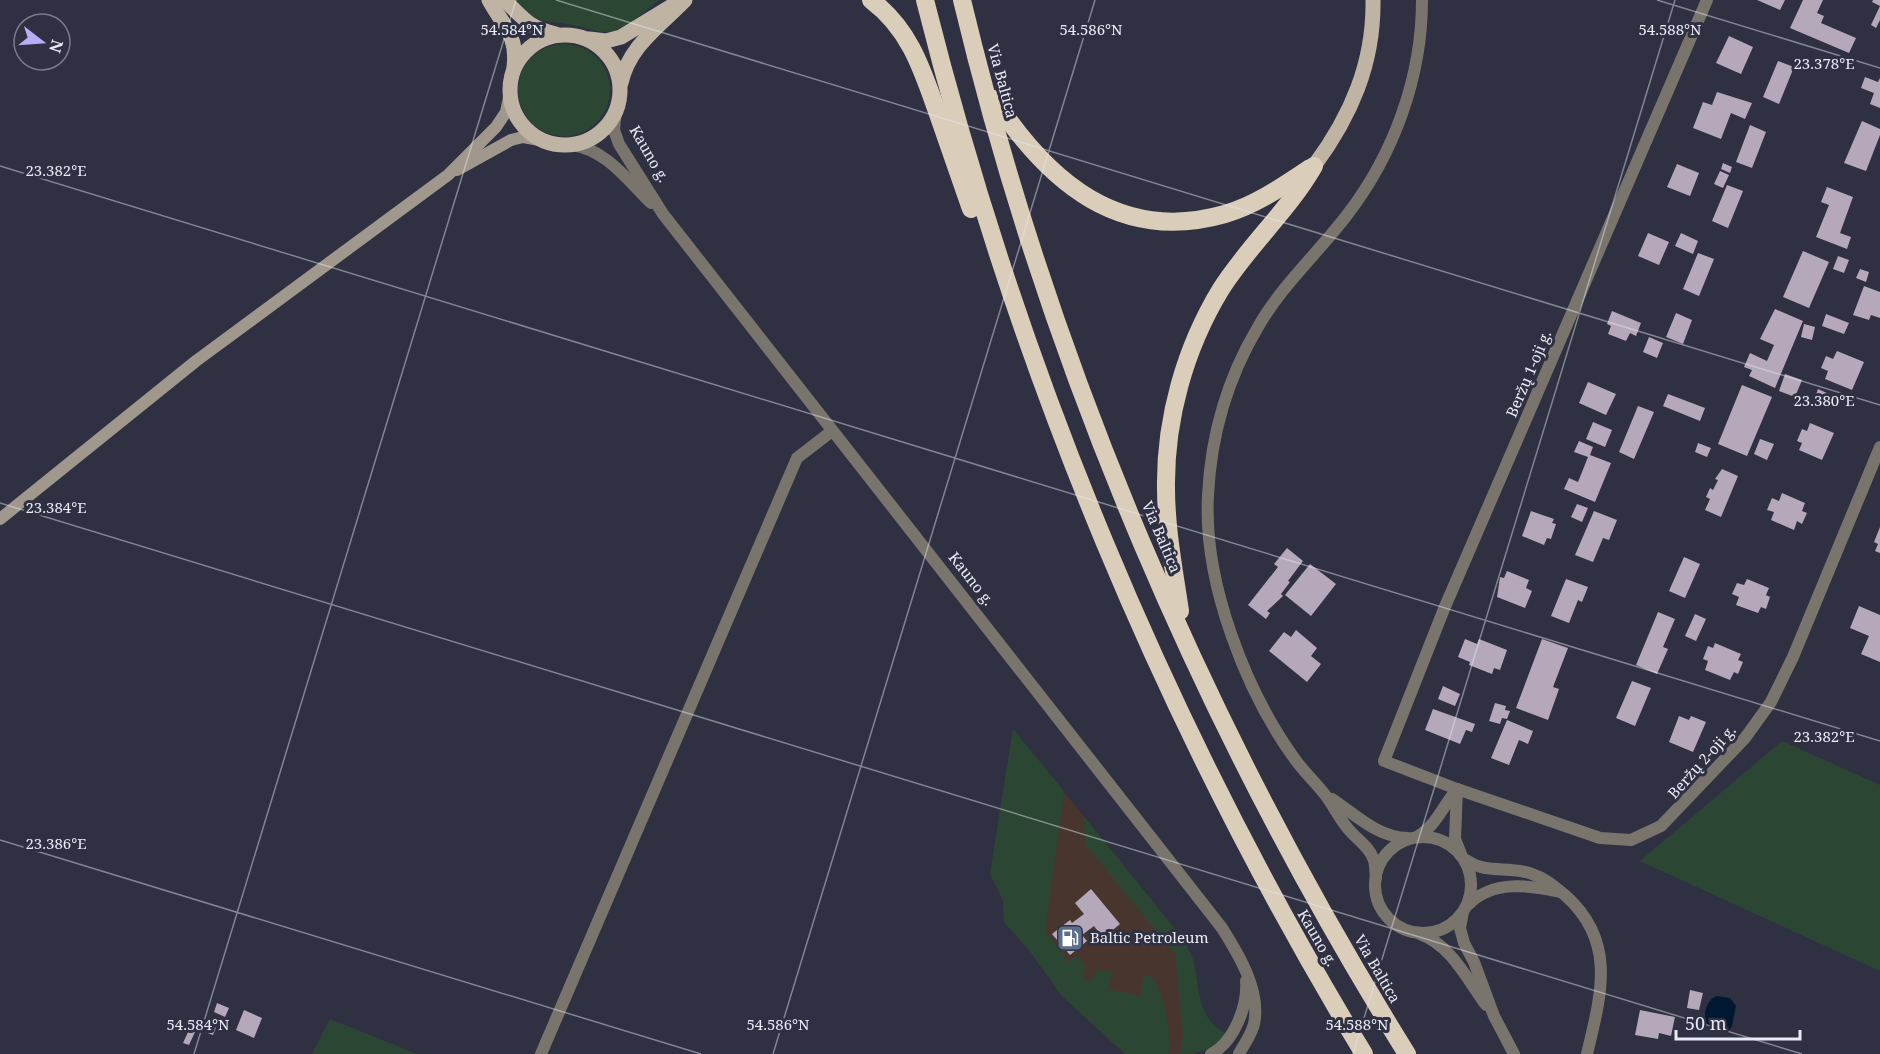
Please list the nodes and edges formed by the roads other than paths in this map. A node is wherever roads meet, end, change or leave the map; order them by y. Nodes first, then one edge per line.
1 (489, 0) edge
2 (504, 0) edge
3 (684, 0) edge
4 (871, 0) edge
5 (925, 0) edge
6 (962, 0) edge
7 (1373, 0) edge
8 (1422, 0) edge
9 (1707, 0) edge
10 (559, 35) junction
11 (586, 38) junction
12 (514, 67) junction
13 (984, 82) junction
14 (620, 86) junction
15 (510, 93) junction
16 (616, 110) junction
17 (540, 140) junction
18 (572, 145) junction
19 (1314, 166) junction
20 (448, 175) junction
21 (663, 214) junction
22 (1007, 284) junction
23 (832, 431) junction
24 (1880, 447) edge
25 (0, 519) edge
26 (1182, 633) junction
27 (1384, 761) joint
28 (1457, 789) junction
29 (1326, 795) junction
30 (1414, 838) junction
31 (1463, 857) junction
32 (1376, 878) junction
33 (1562, 893) junction
34 (1465, 910) junction
35 (1417, 933) junction
36 (1245, 971) junction
37 (1494, 1016) junction
38 (541, 1054) edge
39 (1211, 1054) edge
40 (1239, 1054) edge
41 (1364, 1054) edge
42 (1407, 1054) edge
43 (1514, 1054) edge
44 (1587, 1054) edge

1 - 12 main road
2 - 10 main road
3 - 11 main road
3 - 14 main road
4 - 22 highway
5 - 22 highway
6 - 13 highway, Via Baltica
7 - 19 main road
8 - 29 street
9 - 27 street, Beržų 1-oji g.
10 - 11 main road
10 - 12 main road
11 - 14 main road
12 - 15 main road
13 - 19 highway
13 - 26 highway, Via Baltica
14 - 16 main road
15 - 17 main road
15 - 20 main road
16 - 18 main road
16 - 21 street, Kauno g.
17 - 18 main road
17 - 20 main road
18 - 21 street, Kauno g.
19 - 26 highway
20 - 25 main road
21 - 23 street, Kauno g.
22 - 41 highway, Kauno g.
23 - 36 street, Kauno g.
23 - 38 street
24 - 28 street, Beržų 2-oji g.
26 - 42 highway, Via Baltica
27 - 28 street, Beržų 2-oji g.
28 - 30 street
28 - 31 street
29 - 30 street
29 - 32 street
30 - 31 street
30 - 32 street
31 - 33 street
31 - 34 street
32 - 35 street
33 - 34 street
33 - 44 street
34 - 35 street
34 - 37 street
35 - 37 street
36 - 39 street
36 - 40 street, Kauno g.
37 - 43 street

